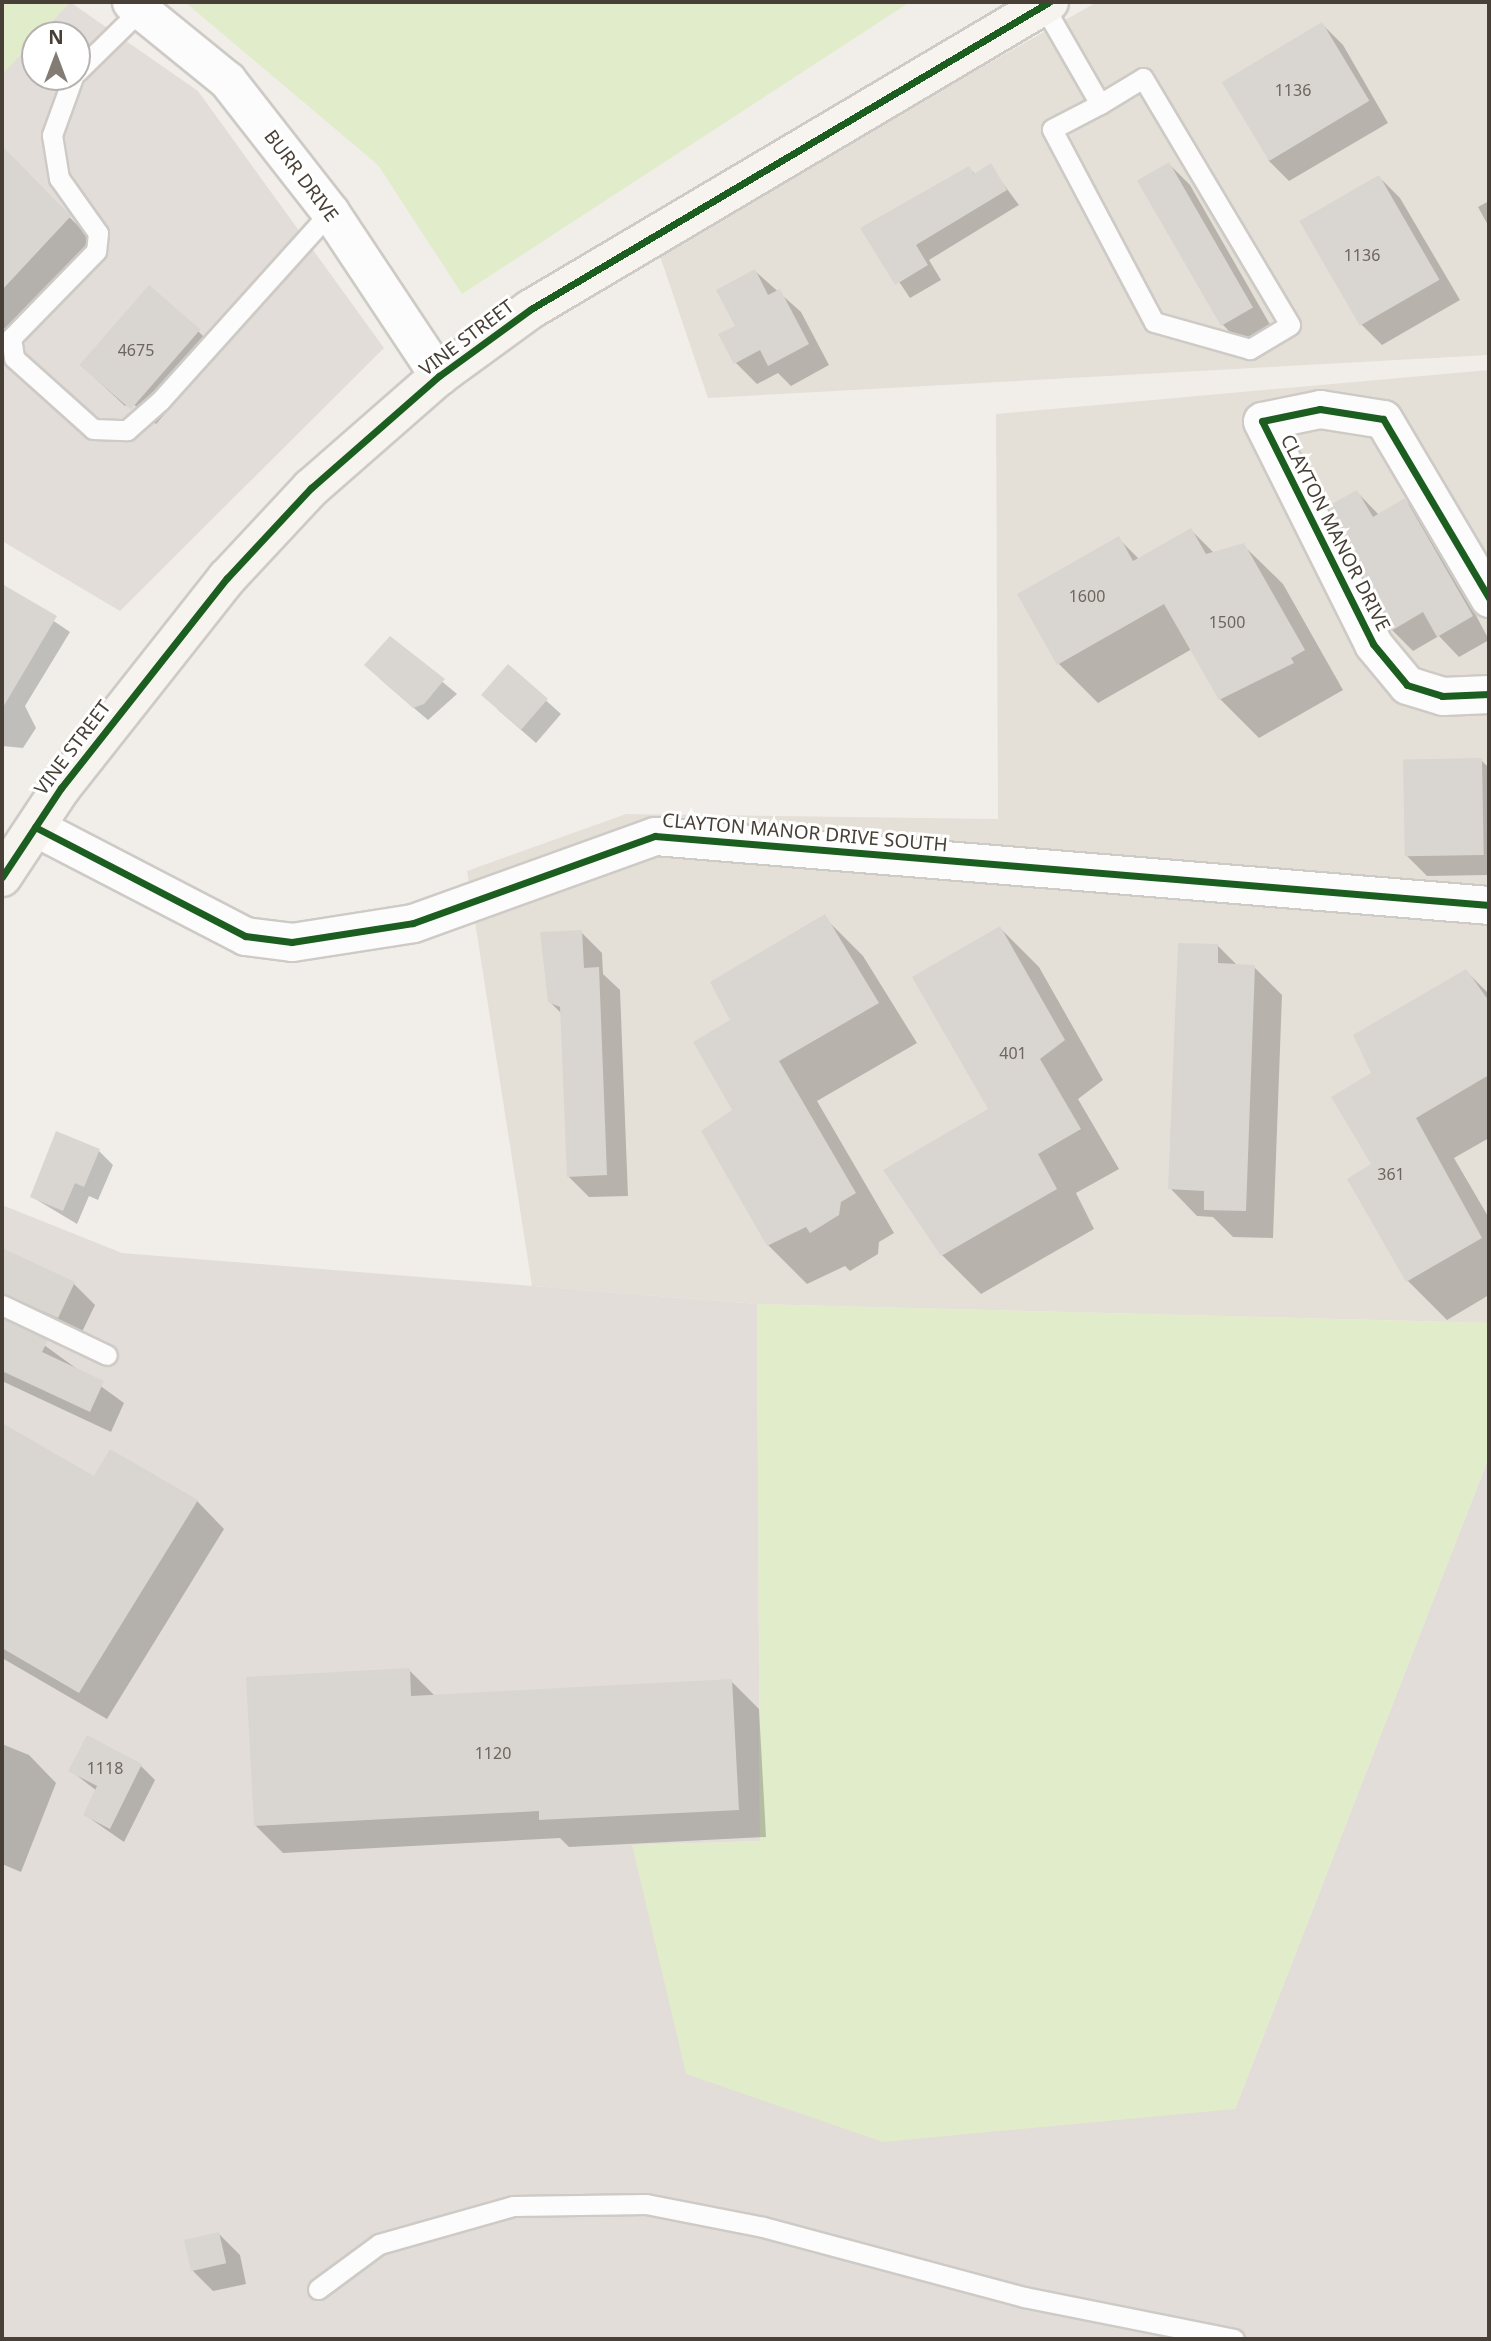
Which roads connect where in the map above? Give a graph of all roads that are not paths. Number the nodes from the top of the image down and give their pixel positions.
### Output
1 (1046, 3) edge
2 (136, 5) edge
3 (91, 56) edge
4 (68, 91) edge
5 (1100, 104) junction
6 (330, 212) junction
7 (439, 376) junction
8 (1489, 598) edge
9 (1489, 694) edge
10 (34, 827) junction
11 (2, 877) edge
12 (1489, 905) edge
13 (2, 1305) edge
14 (107, 1354) dead end
15 (318, 2289) dead end
16 (1234, 2339) edge

1 - 5 lane
1 - 7 street, VINE STREET
2 - 3 lane
2 - 6 street, BURR DRIVE
4 - 6 lane
5 - 5 lane
6 - 7 street, BURR DRIVE
7 - 10 street, VINE STREET
8 - 9 street, CLAYTON MANOR DRIVE
10 - 11 street, VINE STREET
10 - 12 street, CLAYTON MANOR DRIVE SOUTH
13 - 14 lane
15 - 16 lane

